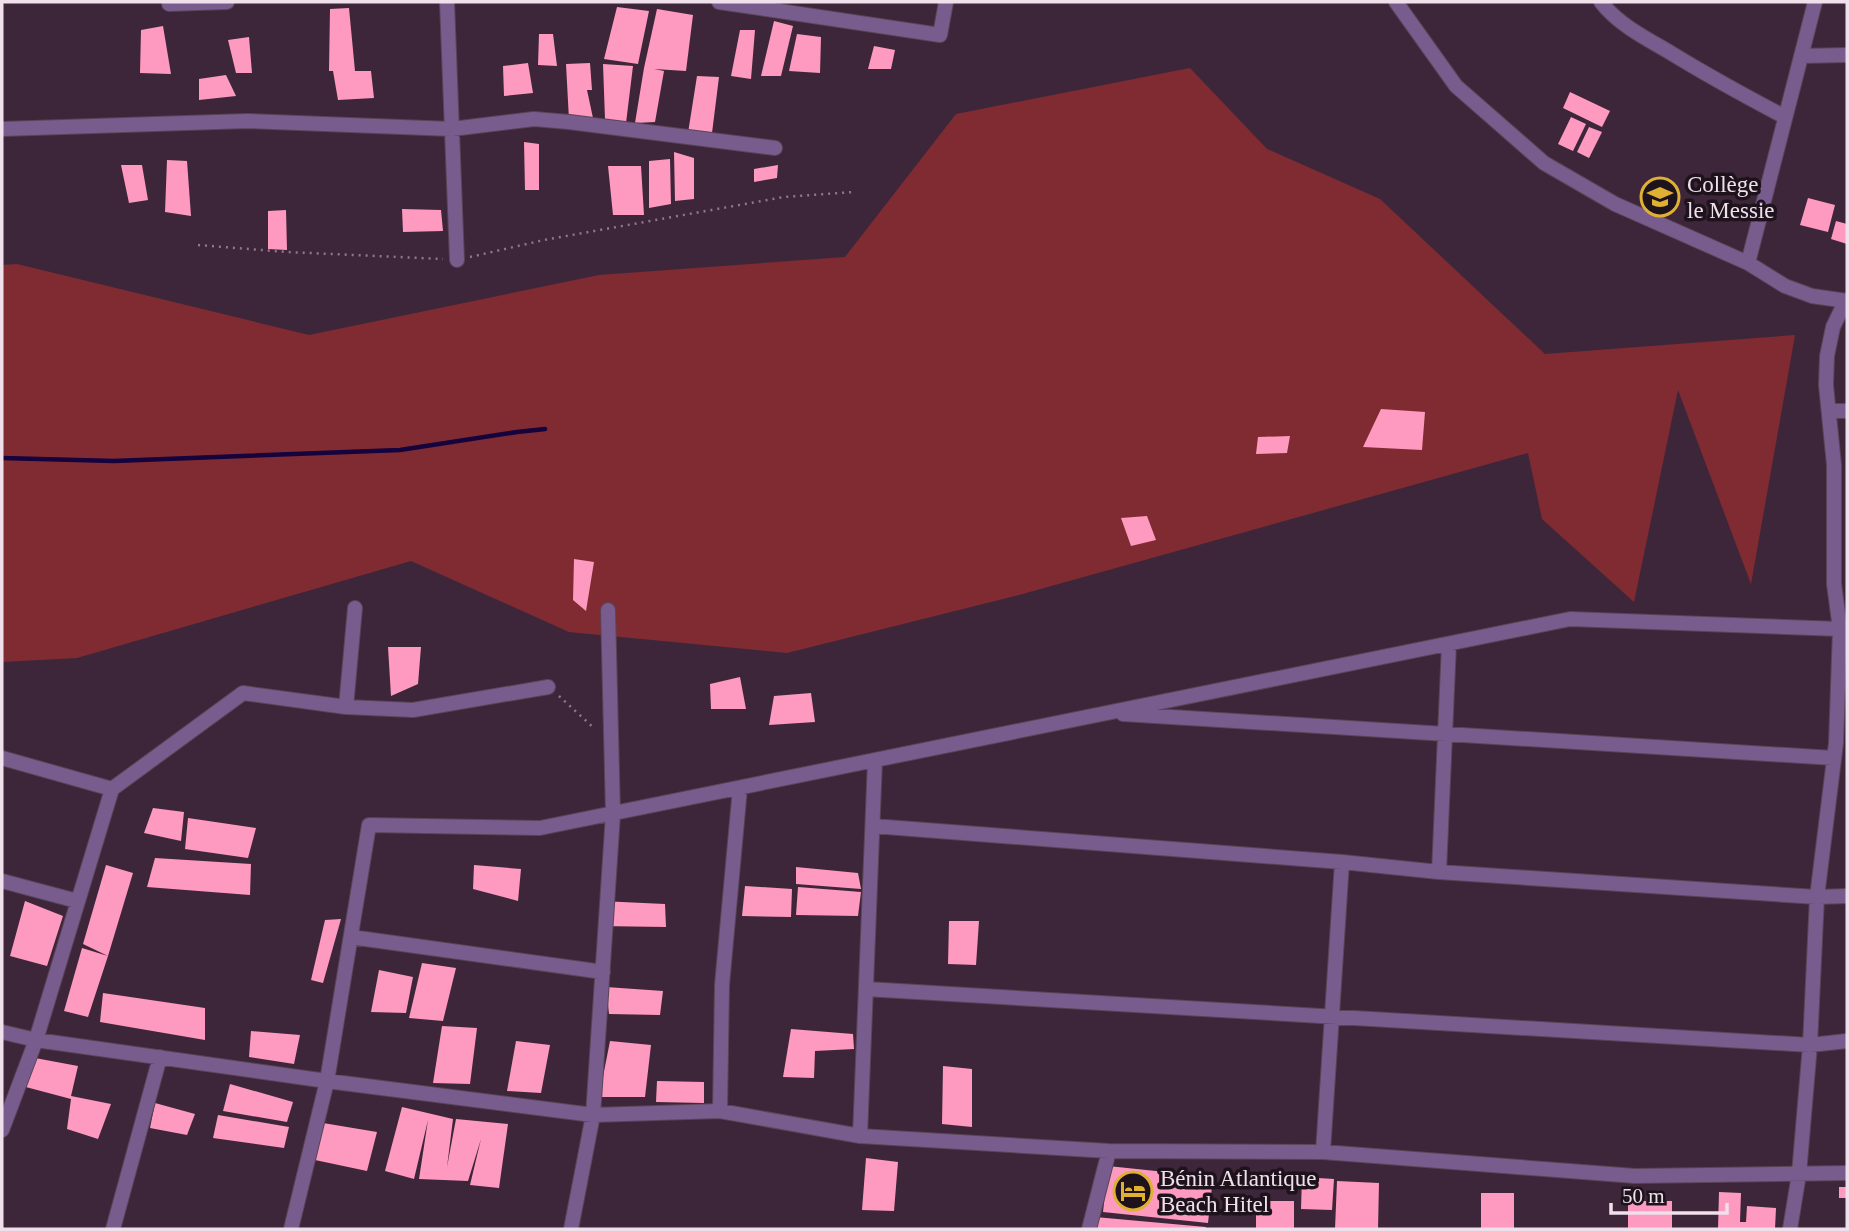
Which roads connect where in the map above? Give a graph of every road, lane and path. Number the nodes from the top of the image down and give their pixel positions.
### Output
1 (227, 2) edge
2 (447, 2) edge
3 (719, 2) edge
4 (946, 2) edge
5 (1396, 2) edge
6 (1601, 2) edge
7 (1815, 2) edge
8 (169, 4) dead end
9 (1801, 55) junction
10 (1847, 55) edge
11 (1785, 117) junction
12 (2, 129) edge
13 (452, 129) junction
14 (775, 148) dead end
15 (853, 192) dead end
16 (198, 245) dead end
17 (457, 260) junction
18 (1748, 263) junction
19 (1846, 301) edge
20 (1829, 411) junction
21 (1847, 411) edge
22 (355, 608) dead end
23 (608, 610) dead end
24 (1840, 629) junction
25 (1449, 644) junction
26 (548, 687) joint
27 (346, 707) junction
28 (1104, 713) junction
29 (1446, 734) junction
30 (1842, 743) edge
31 (612, 744) junction
32 (2, 758) edge
33 (1834, 758) junction
34 (875, 760) junction
35 (740, 788) junction
36 (112, 789) junction
37 (613, 814) junction
38 (873, 826) junction
39 (1342, 862) junction
40 (1439, 872) junction
41 (2, 881) edge
42 (1847, 896) edge
43 (1817, 897) junction
44 (77, 901) junction
45 (351, 937) junction
46 (604, 972) junction
47 (866, 989) junction
48 (1332, 1017) junction
49 (2, 1031) edge
50 (36, 1040) junction
51 (1847, 1041) edge
52 (1810, 1045) junction
53 (160, 1057) junction
54 (327, 1081) junction
55 (720, 1111) junction
56 (593, 1115) junction
57 (2, 1130) edge
58 (860, 1136) junction
59 (1109, 1150) junction
60 (1323, 1152) junction
61 (1847, 1173) edge
62 (1799, 1174) junction
63 (113, 1229) edge
64 (291, 1229) edge
65 (571, 1229) edge
66 (1089, 1229) edge
67 (1790, 1229) edge

1 - 8 street
2 - 13 street
3 - 4 street
5 - 18 street
6 - 11 street
7 - 9 street
9 - 10 street
9 - 11 street
11 - 18 street
12 - 13 street
13 - 14 street
13 - 17 street
15 - 17 path
16 - 17 path
18 - 19 street
19 - 20 street
20 - 21 street
20 - 24 street
22 - 27 street
23 - 31 street
24 - 25 street
24 - 30 street
25 - 28 street
25 - 29 street
26 - 27 street
26 - 31 path
27 - 36 street
28 - 29 street
28 - 34 street
29 - 33 street
29 - 40 street
30 - 33 street
31 - 37 street
32 - 36 street
33 - 43 street
34 - 35 street
34 - 38 street
35 - 37 street
35 - 55 street
36 - 44 street
37 - 45 street
37 - 46 street
38 - 39 street
38 - 47 street
39 - 40 street
39 - 48 street
40 - 43 street
41 - 44 street
42 - 43 street
43 - 52 street
44 - 50 street
45 - 46 street
45 - 54 street
46 - 56 street
47 - 48 street
47 - 58 street
48 - 52 street
48 - 60 street
49 - 50 street
50 - 53 street
50 - 57 street
51 - 52 street
52 - 62 street
53 - 54 street
53 - 63 street
54 - 56 street
54 - 64 street
55 - 56 street
55 - 58 street
56 - 65 street
58 - 59 street
59 - 60 street
59 - 66 street
60 - 62 street
61 - 62 street
62 - 67 street

